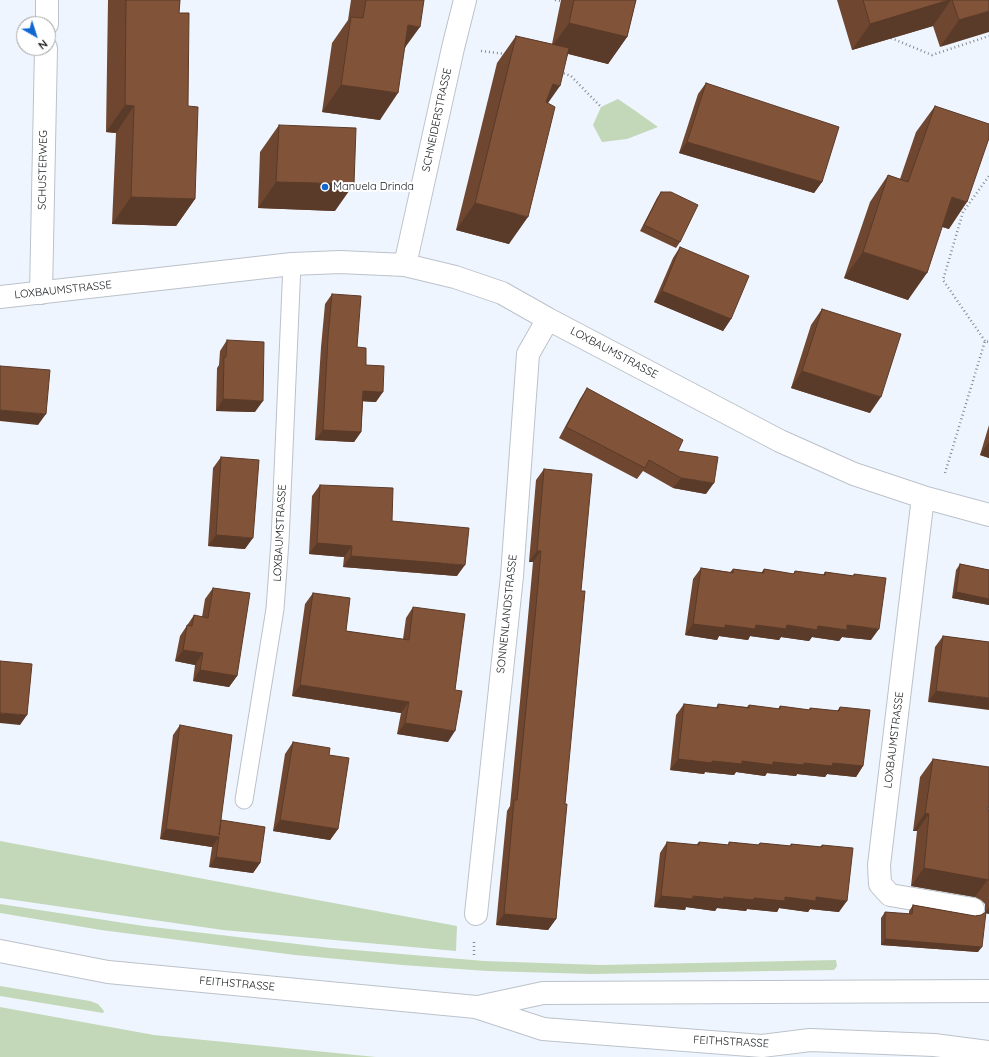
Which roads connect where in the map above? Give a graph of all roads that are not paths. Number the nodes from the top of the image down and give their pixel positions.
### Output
1 (47, 0) edge
2 (465, 0) edge
3 (47, 16) edge
4 (46, 56) edge
5 (292, 264) junction
6 (405, 265) junction
7 (40, 293) junction
8 (0, 297) edge
9 (548, 319) junction
10 (929, 499) junction
11 (989, 515) edge
12 (244, 800) dead end
13 (973, 909) dead end
14 (476, 914) dead end
15 (0, 950) edge
16 (989, 991) edge
17 (476, 1007) junction
18 (989, 1052) edge

1 - 3 street
2 - 6 street, SCHNEIDERSTRASSE
4 - 7 street, SCHUSTERWEG
5 - 6 street, LOXBAUMSTRASSE
5 - 7 street, LOXBAUMSTRASSE
5 - 12 lane, LOXBAUMSTRASSE
6 - 9 street, LOXBAUMSTRASSE
7 - 8 street, LOXBAUMSTRASSE
9 - 10 street, LOXBAUMSTRASSE
9 - 14 street, SONNENLANDSTRASSE
10 - 11 street, LOXBAUMSTRASSE
10 - 13 street, LOXBAUMSTRASSE
15 - 17 street, FEITHSTRASSE
16 - 17 street, FEITHSTRASSE
17 - 18 street, FEITHSTRASSE

